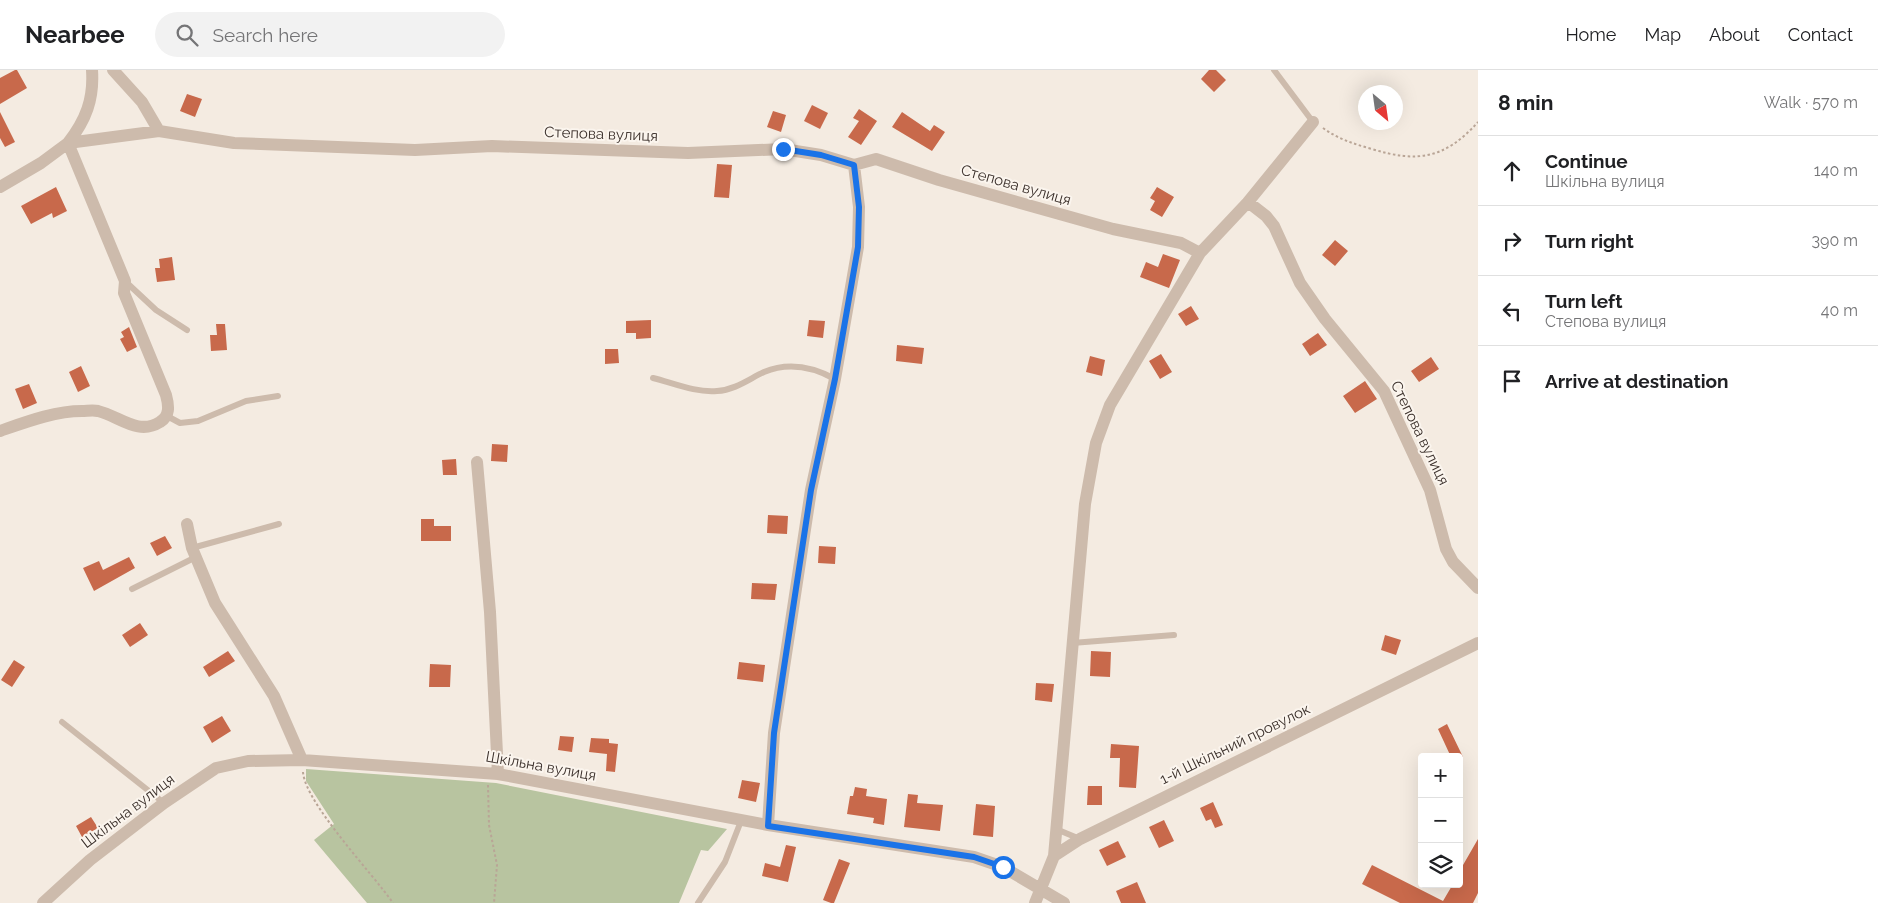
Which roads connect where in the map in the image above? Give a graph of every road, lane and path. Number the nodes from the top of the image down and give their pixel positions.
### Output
1 (92, 70) edge
2 (113, 70) edge
3 (1274, 70) edge
4 (1313, 122) junction
5 (1478, 122) edge
6 (159, 131) junction
7 (68, 143) junction
8 (854, 165) junction
9 (0, 188) edge
10 (1248, 202) junction
11 (1200, 253) junction
12 (125, 281) junction
13 (187, 330) dead end
14 (653, 378) dead end
15 (835, 379) junction
16 (278, 396) dead end
17 (167, 416) junction
18 (0, 431) edge
19 (477, 462) dead end
20 (187, 524) dead end
21 (279, 524) dead end
22 (194, 552) junction
23 (1478, 588) edge
24 (132, 589) dead end
25 (1174, 635) dead end
26 (1072, 643) junction
27 (1478, 643) edge
28 (62, 722) dead end
29 (302, 760) junction
30 (493, 773) junction
31 (164, 802) junction
32 (741, 821) junction
33 (768, 826) junction
34 (1056, 829) junction
35 (1080, 839) junction
36 (1054, 856) junction
37 (1040, 888) junction
38 (43, 903) edge
39 (393, 903) edge
40 (494, 903) edge
41 (698, 903) edge
42 (1035, 903) edge
43 (1064, 903) edge

1 - 7 street
2 - 6 street
3 - 4 lane
4 - 5 path
4 - 10 street
6 - 7 street, Степова вулиця
6 - 8 street, Степова вулиця
7 - 9 street, Степова вулиця
7 - 12 street
8 - 11 street, Степова вулиця
8 - 15 street
10 - 11 street
10 - 23 street, Степова вулиця
11 - 26 street
12 - 13 lane
12 - 17 street
14 - 15 lane
15 - 33 street
16 - 17 lane
17 - 18 street
19 - 30 street
20 - 22 street
21 - 22 lane
22 - 24 lane
22 - 29 street
25 - 26 lane
26 - 34 street
27 - 35 street, 1-й Шкільний провулок
28 - 31 lane
29 - 30 street, Шкільна вулиця
29 - 31 street, Шкільна вулиця
29 - 39 path
30 - 32 street, Шкільна вулиця
30 - 40 path
31 - 38 street, Шкільна вулиця
32 - 33 street, Шкільна вулиця
32 - 41 lane
33 - 37 street, Шкільна вулиця
34 - 35 lane
34 - 36 street
35 - 36 street, 1-й Шкільний провулок
36 - 37 street
37 - 42 street
37 - 43 street, Шкільна вулиця

